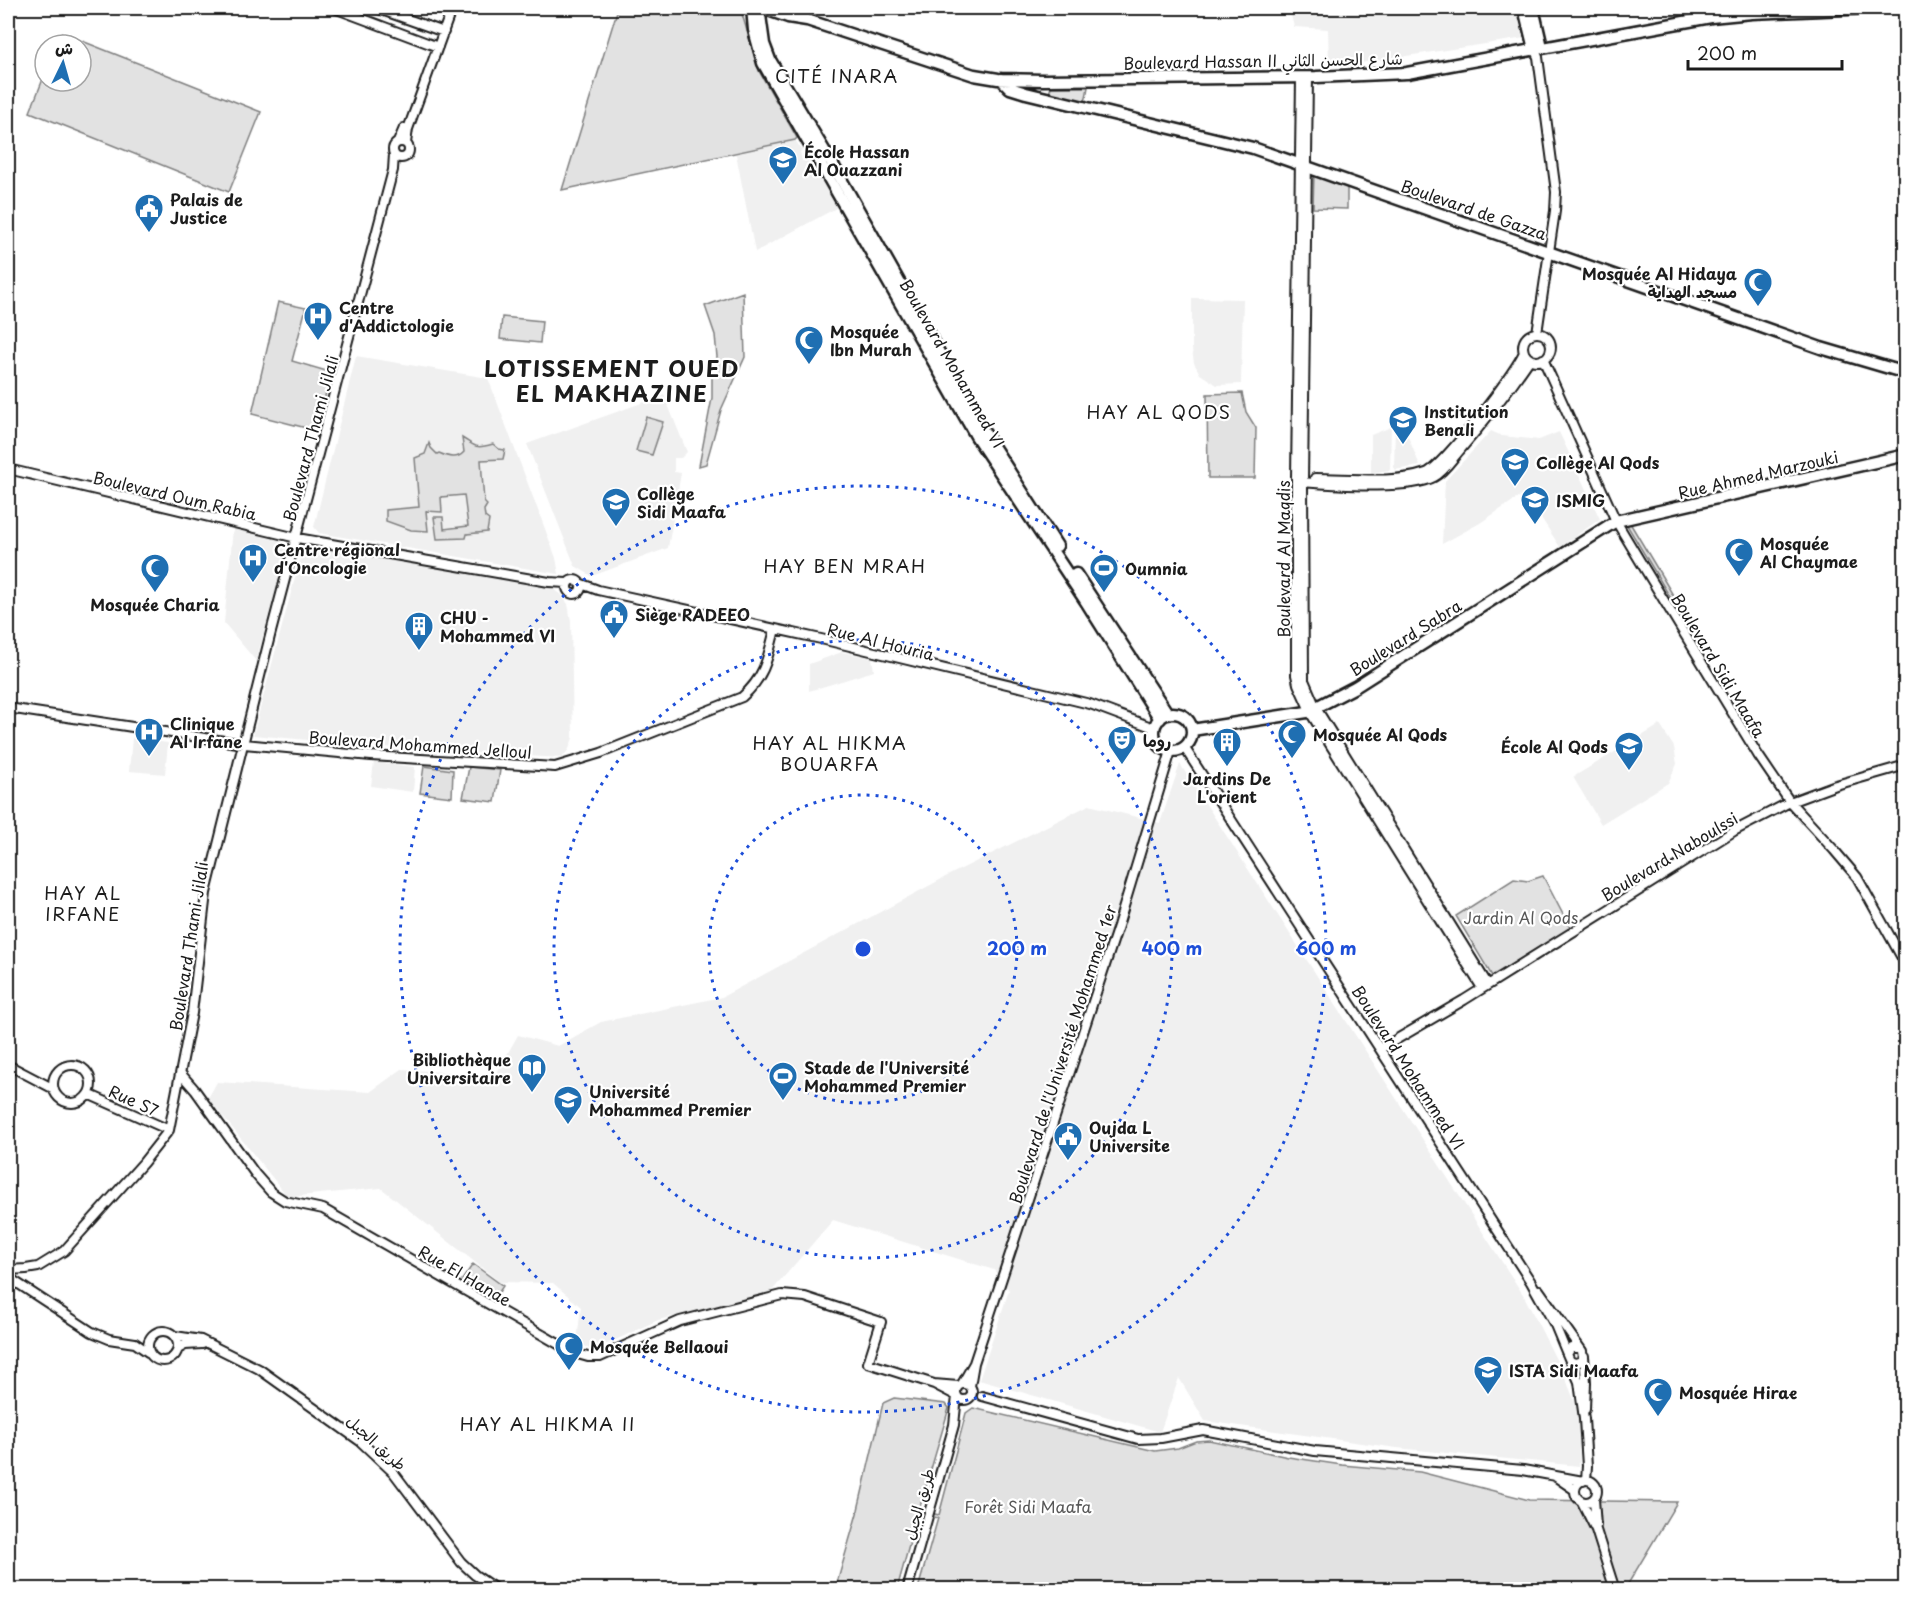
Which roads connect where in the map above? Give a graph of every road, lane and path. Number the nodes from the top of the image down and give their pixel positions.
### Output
1 (334, 8) edge
2 (376, 8) edge
3 (447, 8) edge
4 (452, 8) edge
5 (752, 8) edge
6 (760, 8) edge
7 (779, 8) edge
8 (1524, 8) edge
9 (1533, 8) edge
10 (1869, 8) edge
11 (807, 20) junction
12 (441, 31) junction
13 (436, 46) junction
14 (1538, 51) junction
15 (1304, 77) junction
16 (1001, 79) junction
17 (1044, 80) junction
18 (1044, 97) junction
19 (402, 143) junction
20 (397, 156) junction
21 (1303, 165) junction
22 (1549, 251) junction
23 (1537, 333) junction
24 (1527, 356) junction
25 (1543, 359) junction
26 (1905, 373) edge
27 (1905, 455) edge
28 (8, 469) edge
29 (1300, 480) junction
30 (1616, 521) junction
31 (297, 538) junction
32 (567, 586) junction
33 (580, 586) junction
34 (775, 629) junction
35 (8, 708) edge
36 (1313, 710) junction
37 (1161, 720) junction
38 (1192, 730) junction
39 (244, 744) junction
40 (1184, 747) junction
41 (1171, 751) junction
42 (1905, 765) edge
43 (1790, 802) junction
44 (1905, 965) edge
45 (1485, 987) junction
46 (1380, 1049) junction
47 (8, 1065) edge
48 (181, 1074) junction
49 (54, 1089) junction
50 (88, 1094) junction
51 (169, 1130) junction
52 (8, 1270) edge
53 (8, 1277) edge
54 (1531, 1282) junction
55 (175, 1336) junction
56 (149, 1338) junction
57 (135, 1343) junction
58 (212, 1346) junction
59 (1579, 1348) junction
60 (178, 1349) junction
61 (148, 1352) junction
62 (1584, 1356) junction
63 (1569, 1358) junction
64 (934, 1384) junction
65 (967, 1390) junction
66 (957, 1396) junction
67 (1584, 1419) junction
68 (954, 1425) junction
69 (1552, 1474) junction
70 (1587, 1481) junction
71 (1575, 1490) junction
72 (1594, 1499) junction
73 (1582, 1502) junction
74 (1596, 1530) junction
75 (497, 1590) edge
76 (907, 1590) edge
77 (1615, 1590) edge

1 - 13 street
2 - 12 street
3 - 12 street
4 - 12 street
5 - 6 main road, Boulevard Hassan II شارع الحسن الثاني
5 - 37 main road, Boulevard Mohammed VI
6 - 11 main road, Boulevard Hassan II شارع الحسن الثاني
6 - 37 main road, Boulevard Mohammed VI
7 - 11 main road, Boulevard Hassan II شارع الحسن الثاني
8 - 14 main road
9 - 14 main road
10 - 14 main road, Boulevard Hassan II شارع الحسن الثاني
11 - 16 main road, Boulevard Hassan II شارع الحسن الثاني
12 - 13 street
13 - 19 street
14 - 15 main road, Boulevard Hassan II شارع الحسن الثاني
14 - 22 street
15 - 17 main road, Boulevard Hassan II شارع الحسن الثاني
15 - 21 street, Boulevard Al Maqdis
16 - 17 main road, Boulevard Hassan II شارع الحسن الثاني
16 - 18 main road, Boulevard de Gazza
17 - 18 main road
18 - 21 main road, Boulevard de Gazza
19 - 20 street
19 - 20 street
20 - 31 street, Boulevard Thami Jilali
21 - 22 main road, Boulevard de Gazza
21 - 29 street, Boulevard Al Maqdis
22 - 23 street
22 - 26 main road, Boulevard de Gazza
23 - 24 street
23 - 25 street
24 - 25 street
24 - 29 street
25 - 30 street, Boulevard Sidi Maafa
27 - 30 main road, Rue Ahmed Marzouki
28 - 31 street, Boulevard Oum Rabia
29 - 36 street, Boulevard Al Maqdis
30 - 36 main road, Boulevard Sabra
30 - 43 street, Boulevard Sidi Maafa
31 - 32 street, Boulevard Oum Rabia
31 - 39 street, Boulevard Thami Jilali
32 - 33 street, Rue Al Houria
32 - 33 street, Rue Al Houria
33 - 34 street, Rue Al Houria
34 - 37 street, Rue Al Houria
34 - 39 street, Boulevard Mohammed Jelloul
35 - 39 street, Boulevard Mohammed Jelloul
36 - 38 main road, Boulevard Sabra
36 - 45 street, Boulevard Al Maqdis
37 - 38 main road
37 - 41 main road
38 - 40 main road
39 - 48 street, Boulevard Thami Jilali
40 - 41 main road
40 - 46 street, Boulevard Mohammed VI
41 - 65 street, Boulevard de l'Université Mohammed 1er
42 - 43 street, Boulevard Naboulssi
43 - 44 street, Boulevard Sidi Maafa
43 - 45 street, Boulevard Naboulssi
45 - 46 street, Boulevard Naboulssi
46 - 54 street, Boulevard Mohammed VI
47 - 49 street
48 - 51 street, Boulevard Thami Jilali
48 - 64 street, Rue El Hanae
49 - 50 street
49 - 50 street
50 - 51 street, Rue S7
51 - 52 street, Boulevard Thami Jilali
53 - 57 street
54 - 59 street, Boulevard Mohammed VI
54 - 63 street, Boulevard Mohammed VI
55 - 56 street
55 - 58 street, طريق الجبل
55 - 60 street
56 - 57 street
56 - 61 street
57 - 61 street
58 - 60 street
58 - 75 street, طريق الجبل
59 - 62 street
59 - 63 street
60 - 61 street
62 - 63 street
62 - 67 street, Boulevard Mohammed VI
63 - 67 street, Boulevard Mohammed VI
64 - 65 street
64 - 66 street
65 - 66 street, Boulevard de l'Université Mohammed 1er
65 - 66 street
65 - 68 street
65 - 69 street
66 - 68 street, Boulevard de l'Université Mohammed 1er
67 - 70 street, Boulevard Mohammed VI
68 - 76 street, طريق الجبل
69 - 70 street
69 - 71 street
70 - 71 street
70 - 72 street
71 - 73 street
72 - 73 street
72 - 74 street
73 - 74 street
74 - 77 street

